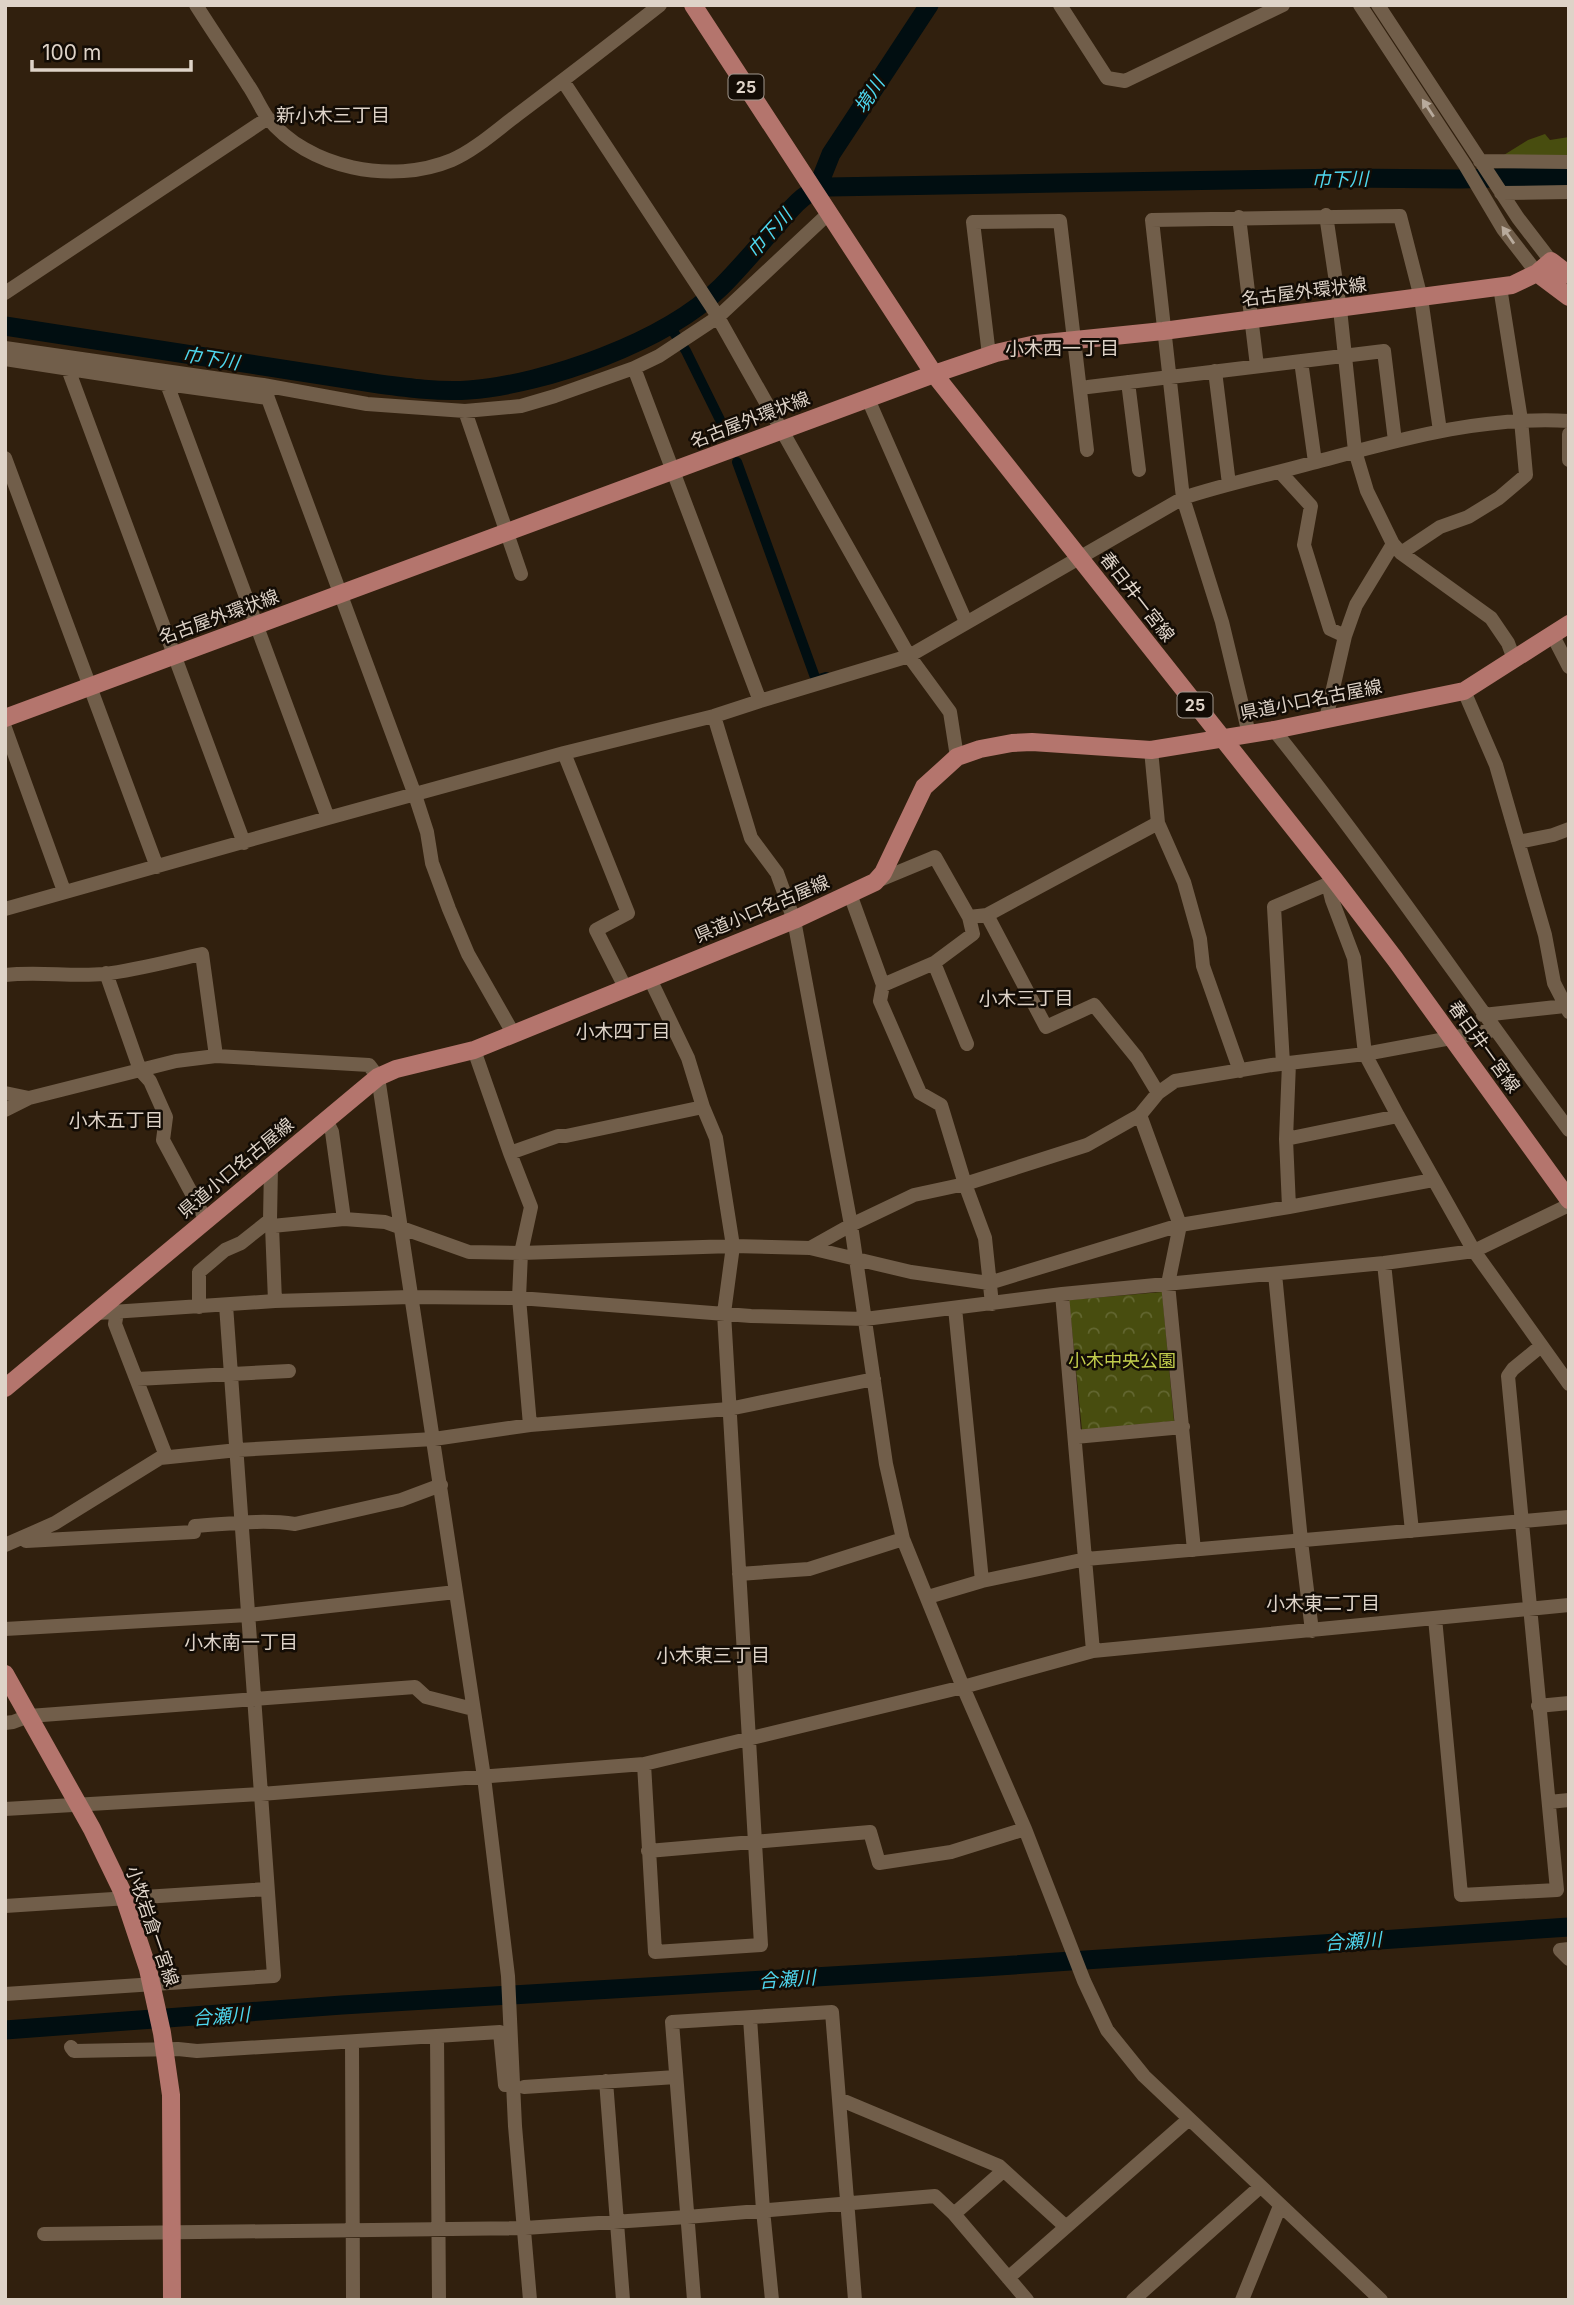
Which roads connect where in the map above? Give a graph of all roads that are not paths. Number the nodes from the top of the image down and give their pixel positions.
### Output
1 (196, 5) edge
2 (660, 5) edge
3 (693, 5) edge
4 (1060, 5) edge
5 (1283, 5) edge
6 (1360, 5) edge
7 (1378, 5) edge
8 (563, 81) junction
9 (268, 117) junction
10 (1569, 162) edge
11 (1473, 163) junction
12 (1569, 191) edge
13 (1501, 193) junction
14 (826, 211) junction
15 (1326, 215) junction
16 (1239, 217) junction
17 (1551, 261) junction
18 (1537, 273) junction
19 (1569, 275) edge
20 (1500, 287) junction
21 (5, 293) edge
22 (1569, 297) edge
23 (1422, 298) junction
24 (1340, 309) junction
25 (717, 314) junction
26 (1250, 320) junction
27 (1163, 331) junction
28 (1074, 340) junction
29 (5, 348) edge
30 (989, 355) junction
31 (1345, 355) junction
32 (5, 359) edge
33 (1301, 361) junction
34 (68, 363) junction
35 (1257, 366) junction
36 (634, 368) junction
37 (1215, 371) junction
38 (934, 374) junction
39 (1169, 377) junction
40 (1128, 382) junction
41 (166, 384) junction
42 (1088, 387) dead end
43 (265, 392) junction
44 (868, 399) junction
45 (465, 411) junction
46 (1521, 420) junction
47 (1569, 421) edge
48 (782, 430) junction
49 (1440, 432) junction
50 (1569, 435) edge
51 (1395, 441) junction
52 (1087, 450) dead end
53 (1355, 451) junction
54 (5, 458) edge
55 (1569, 460) edge
56 (1315, 463) junction
57 (1139, 470) dead end
58 (673, 471) junction
59 (1280, 472) junction
60 (1229, 484) junction
61 (1183, 498) junction
62 (505, 532) junction
63 (1397, 549) junction
64 (1079, 557) junction
65 (521, 573) dead end
66 (340, 595) junction
67 (966, 622) junction
68 (1569, 624) edge
69 (256, 626) junction
70 (1552, 634) junction
71 (1345, 636) junction
72 (174, 656) junction
73 (909, 656) junction
74 (1514, 659) junction
75 (1569, 667) edge
76 (90, 687) junction
77 (1464, 691) junction
78 (760, 701) junction
79 (713, 716) junction
80 (5, 718) edge
81 (1326, 719) junction
82 (5, 728) edge
83 (1274, 730) junction
84 (1249, 734) junction
85 (1221, 739) junction
86 (1151, 750) junction
87 (564, 753) junction
88 (957, 757) junction
89 (415, 795) junction
90 (328, 818) junction
91 (1158, 823) junction
92 (1569, 829) edge
93 (1518, 842) junction
94 (244, 843) junction
95 (157, 867) junction
96 (875, 882) junction
97 (1331, 882) junction
98 (64, 891) junction
99 (850, 894) junction
100 (5, 909) edge
101 (987, 915) junction
102 (969, 918) junction
103 (794, 920) junction
104 (934, 962) junction
105 (106, 974) junction
106 (5, 975) edge
107 (650, 979) junction
108 (883, 985) junction
109 (626, 989) junction
110 (1566, 1005) edge
111 (1483, 1015) junction
112 (1494, 1030) junction
113 (513, 1033) junction
114 (1452, 1038) junction
115 (967, 1044) dead end
116 (474, 1050) junction
117 (1365, 1054) junction
118 (216, 1056) junction
119 (1286, 1064) junction
120 (140, 1070) junction
121 (1240, 1071) junction
122 (377, 1077) junction
123 (5, 1093) edge
124 (1158, 1093) junction
125 (29, 1098) junction
126 (703, 1107) junction
127 (5, 1111) edge
128 (1140, 1115) junction
129 (1398, 1116) junction
130 (326, 1120) junction
131 (1569, 1130) edge
132 (1286, 1139) junction
133 (510, 1153) junction
134 (271, 1167) junction
135 (1433, 1180) junction
136 (965, 1184) junction
137 (1569, 1202) edge
138 (1289, 1207) junction
139 (344, 1219) junction
140 (206, 1220) junction
141 (271, 1223) junction
142 (851, 1225) junction
143 (1180, 1225) junction
144 (400, 1226) junction
145 (733, 1247) junction
146 (810, 1248) junction
147 (1474, 1251) junction
148 (521, 1253) junction
149 (855, 1259) junction
150 (1384, 1263) junction
151 (1275, 1274) junction
152 (989, 1283) junction
153 (1168, 1284) junction
154 (1062, 1294) junction
155 (411, 1297) junction
156 (519, 1298) junction
157 (275, 1301) junction
158 (992, 1304) junction
159 (226, 1305) junction
160 (199, 1307) junction
161 (954, 1308) junction
162 (97, 1312) junction
163 (117, 1312) junction
164 (724, 1313) junction
165 (866, 1319) junction
166 (1541, 1346) junction
167 (289, 1371) dead end
168 (231, 1374) junction
169 (874, 1379) junction
170 (137, 1380) junction
171 (1569, 1384) edge
172 (5, 1388) edge
173 (729, 1409) junction
174 (530, 1425) junction
175 (1183, 1427) junction
176 (1075, 1437) junction
177 (434, 1439) junction
178 (238, 1450) junction
179 (166, 1456) junction
180 (441, 1485) junction
181 (1569, 1517) edge
182 (243, 1522) junction
183 (1521, 1522) junction
184 (1412, 1531) junction
185 (903, 1539) junction
186 (1301, 1541) junction
187 (11, 1543) edge
188 (1194, 1550) junction
189 (1086, 1559) junction
190 (739, 1574) junction
191 (982, 1581) junction
192 (456, 1592) junction
193 (928, 1597) junction
194 (1569, 1605) edge
195 (1530, 1608) junction
196 (248, 1615) junction
197 (1435, 1618) junction
198 (5, 1629) edge
199 (1312, 1631) junction
200 (1093, 1651) junction
201 (5, 1674) edge
202 (963, 1687) junction
203 (254, 1699) junction
204 (1569, 1703) edge
205 (1538, 1706) junction
206 (473, 1709) junction
207 (29, 1716) junction
208 (5, 1723) edge
209 (750, 1740) junction
210 (644, 1764) junction
211 (484, 1777) junction
212 (261, 1794) junction
213 (1569, 1800) edge
214 (1549, 1802) junction
215 (80, 1805) junction
216 (5, 1809) edge
217 (1025, 1829) junction
218 (757, 1842) junction
219 (649, 1851) junction
220 (267, 1889) junction
221 (5, 1906) edge
222 (1569, 1949) edge
223 (1569, 1959) edge
224 (5, 1994) edge
225 (750, 2018) junction
226 (437, 2036) junction
227 (352, 2042) junction
228 (71, 2047) dead end
229 (676, 2077) junction
230 (606, 2081) junction
231 (524, 2087) dead end
232 (839, 2099) junction
233 (1189, 2119) junction
234 (515, 2126) junction
235 (1003, 2171) junction
236 (1261, 2187) junction
237 (847, 2203) junction
238 (1280, 2206) junction
239 (763, 2210) junction
240 (954, 2214) junction
241 (687, 2217) junction
242 (617, 2221) junction
243 (1065, 2226) junction
244 (525, 2228) junction
245 (439, 2230) junction
246 (353, 2231) junction
247 (172, 2232) junction
248 (44, 2234) dead end
249 (1008, 2278) junction
250 (172, 2300) edge
251 (353, 2300) edge
252 (439, 2300) edge
253 (530, 2300) edge
254 (623, 2300) edge
255 (694, 2300) edge
256 (772, 2300) edge
257 (855, 2300) edge
258 (1027, 2300) edge
259 (1133, 2300) edge
260 (1242, 2300) edge
261 (1381, 2300) edge

1 - 9 street
2 - 8 street
3 - 14 main road, 春日井一宮線 / 25
4 - 5 street
11 -> 6 street
7 - 11 street
8 - 9 street
8 - 25 street
9 - 21 street
10 - 11 street
11 - 13 street
18 -> 11 street
12 - 13 street
13 - 17 street
14 - 25 street
14 - 38 main road, 春日井一宮線 / 25
15 - 16 street
15 - 23 street
15 - 24 street
16 - 26 street
16 - 27 street
17 - 18 main road, 名古屋外環状線
17 - 19 main road
18 - 20 main road, 名古屋外環状線
18 - 22 main road
20 - 23 main road, 名古屋外環状線
20 - 46 street
23 - 24 main road, 名古屋外環状線
23 - 49 street
24 - 26 main road, 名古屋外環状線
24 - 31 street
25 - 36 street
25 - 48 street
26 - 27 main road, 名古屋外環状線
26 - 35 street
27 - 28 main road, 名古屋外環状線
27 - 39 street
28 - 30 main road, 名古屋外環状線
28 - 30 street
28 - 52 street
29 - 34 street
30 - 38 main road, 名古屋外環状線
31 - 33 street
31 - 51 street
31 - 53 street
32 - 34 street
33 - 35 street
33 - 56 street
34 - 41 street
34 - 43 street
34 - 72 street
35 - 37 street
36 - 45 street
36 - 58 street
37 - 39 street
37 - 60 street
38 - 44 main road, 名古屋外環状線
38 - 64 main road, 春日井一宮線 / 25
39 - 40 street
39 - 61 street
40 - 42 street
40 - 57 street
41 - 43 street
41 - 69 street
43 - 45 street
43 - 66 street
44 - 48 main road, 名古屋外環状線
44 - 67 street
45 - 62 street
46 - 47 street
46 - 49 street
46 - 63 street
48 - 58 main road, 名古屋外環状線
48 - 73 street
49 - 51 street
50 - 55 street
51 - 53 street
53 - 56 street
53 - 63 street
54 - 76 street
56 - 59 street
58 - 62 main road, 名古屋外環状線
58 - 78 street
59 - 60 street
59 - 71 street
60 - 61 street
61 - 64 street
61 - 84 street
62 - 65 street
62 - 66 main road, 名古屋外環状線
63 - 71 street
63 - 74 street
64 - 67 street
64 - 85 main road, 春日井一宮線 / 25
66 - 69 main road, 名古屋外環状線
66 - 89 street
67 - 73 street
68 - 70 main road, 県道小口名古屋線
69 - 72 main road, 名古屋外環状線
69 - 90 street
70 - 74 main road, 県道小口名古屋線
70 - 75 street
71 - 81 street
72 - 76 main road, 名古屋外環状線
72 - 94 street
73 - 78 street
73 - 88 street
74 - 77 main road, 県道小口名古屋線
76 - 80 main road, 名古屋外環状線
76 - 95 street
77 - 81 main road, 県道小口名古屋線
77 - 93 street
78 - 79 street
79 - 87 street
79 - 103 street
81 - 83 main road, 県道小口名古屋線
82 - 98 street
83 - 84 main road, 県道小口名古屋線
83 - 111 street
84 - 85 main road, 県道小口名古屋線
85 - 86 main road, 県道小口名古屋線
85 - 97 main road, 春日井一宮線 / 25
86 - 88 main road, 県道小口名古屋線
86 - 91 street
87 - 89 street
87 - 109 street
88 - 96 main road, 県道小口名古屋線
89 - 90 street
89 - 113 street
90 - 94 street
91 - 101 street
91 - 121 street
92 - 93 street
93 - 110 street
94 - 95 street
95 - 98 street
96 - 99 main road, 県道小口名古屋線
96 - 102 street
97 - 114 main road, 春日井一宮線 / 25
97 - 117 street
97 - 119 street
98 - 100 street
99 - 103 main road, 県道小口名古屋線
99 - 108 street
101 - 102 street
101 - 124 street
102 - 104 street
103 - 107 main road, 県道小口名古屋線
103 - 142 street
104 - 108 street
104 - 115 street
105 - 106 street
105 - 118 street
105 - 120 street
107 - 109 main road, 県道小口名古屋線
107 - 126 street
108 - 136 street
109 - 113 main road, 県道小口名古屋線
110 - 111 street
111 - 112 street
112 - 114 street
112 - 131 street
113 - 116 main road, 県道小口名古屋線
114 - 117 street
114 - 137 main road, 春日井一宮線 / 25
116 - 122 main road, 県道小口名古屋線
116 - 133 street
117 - 119 street
117 - 129 street
118 - 120 street
118 - 122 street
119 - 121 street
119 - 132 street
120 - 125 street
120 - 140 street
121 - 124 street
122 - 130 main road, 県道小口名古屋線
122 - 144 street
123 - 125 street
124 - 128 street
125 - 127 street
126 - 133 street
126 - 145 street
128 - 136 street
128 - 143 street
129 - 132 street
129 - 135 street
130 - 134 main road, 県道小口名古屋線
130 - 139 street
132 - 138 street
133 - 148 street
134 - 140 main road, 県道小口名古屋線
134 - 141 street
135 - 138 street
135 - 147 street
136 - 142 street
136 - 152 street
137 - 147 street
138 - 143 street
139 - 141 street
139 - 144 street
140 - 162 main road, 県道小口名古屋線
141 - 157 street
141 - 160 street
142 - 146 street
142 - 149 street
143 - 152 street
143 - 153 street
144 - 148 street
144 - 155 street
145 - 146 street
145 - 148 street
145 - 164 street
146 - 149 street
147 - 150 street
147 - 166 street
148 - 156 street
149 - 152 street
149 - 165 street
150 - 151 street
150 - 184 street
151 - 153 street
151 - 186 street
152 - 158 street
153 - 154 street
153 - 175 street
154 - 158 street
154 - 176 street
155 - 156 street
155 - 157 street
155 - 177 street
156 - 164 street
156 - 174 street
157 - 159 street
158 - 161 street
159 - 160 street
159 - 168 street
160 - 163 street
161 - 165 street
161 - 191 street
162 - 163 street
162 - 172 main road, 県道小口名古屋線
163 - 170 street
164 - 165 street
164 - 173 street
165 - 169 street
166 - 171 street
166 - 183 street
167 - 168 street
168 - 170 street
168 - 178 street
169 - 173 street
169 - 185 street
170 - 179 street
173 - 174 street
173 - 190 street
174 - 177 street
175 - 176 street
175 - 188 street
176 - 189 street
177 - 178 street
177 - 180 street
178 - 179 street
178 - 182 street
179 - 187 street
180 - 182 street
180 - 192 street
181 - 183 street
182 - 187 street
182 - 196 street
183 - 184 street
183 - 195 street
184 - 186 street
185 - 190 street
185 - 193 street
186 - 188 street
186 - 199 street
188 - 189 street
189 - 191 street
189 - 200 street
190 - 209 street
191 - 193 street
192 - 196 street
192 - 206 street
193 - 202 street
194 - 195 street
195 - 197 street
195 - 205 street
196 - 198 street
196 - 203 street
197 - 199 street
197 - 214 street
199 - 200 street
200 - 202 street
201 - 207 main road, 小牧岩倉一宮線
202 - 209 street
202 - 217 street
203 - 206 street
203 - 207 street
203 - 212 street
204 - 205 street
205 - 214 street
206 - 211 street
207 - 208 street
207 - 215 main road, 小牧岩倉一宮線
209 - 210 street
209 - 218 street
210 - 211 street
210 - 219 street
211 - 212 street
211 - 234 street
212 - 215 street
212 - 220 street
213 - 214 street
215 - 216 street
215 - 247 main road, 小牧岩倉一宮線
217 - 218 street
217 - 233 street
218 - 219 street
218 - 219 street
220 - 221 street
220 - 224 street
222 - 223 street
225 - 229 street
225 - 232 street
225 - 239 street
226 - 227 street
226 - 234 street
226 - 245 street
227 - 228 street
227 - 246 street
229 - 230 street
229 - 241 street
230 - 231 street
230 - 242 street
232 - 235 street
232 - 237 street
233 - 236 street
233 - 243 street
234 - 244 street
235 - 240 street
235 - 243 street
236 - 238 street
236 - 259 street
237 - 239 street
237 - 240 street
237 - 257 street
238 - 260 street
238 - 261 street
239 - 241 street
239 - 256 street
240 - 249 street
241 - 242 street
241 - 255 street
242 - 244 street
242 - 254 street
243 - 249 street
244 - 245 street
244 - 253 street
245 - 246 street
245 - 252 street
246 - 247 street
246 - 251 street
247 - 248 street
247 - 250 main road, 小牧岩倉一宮線
249 - 258 street

